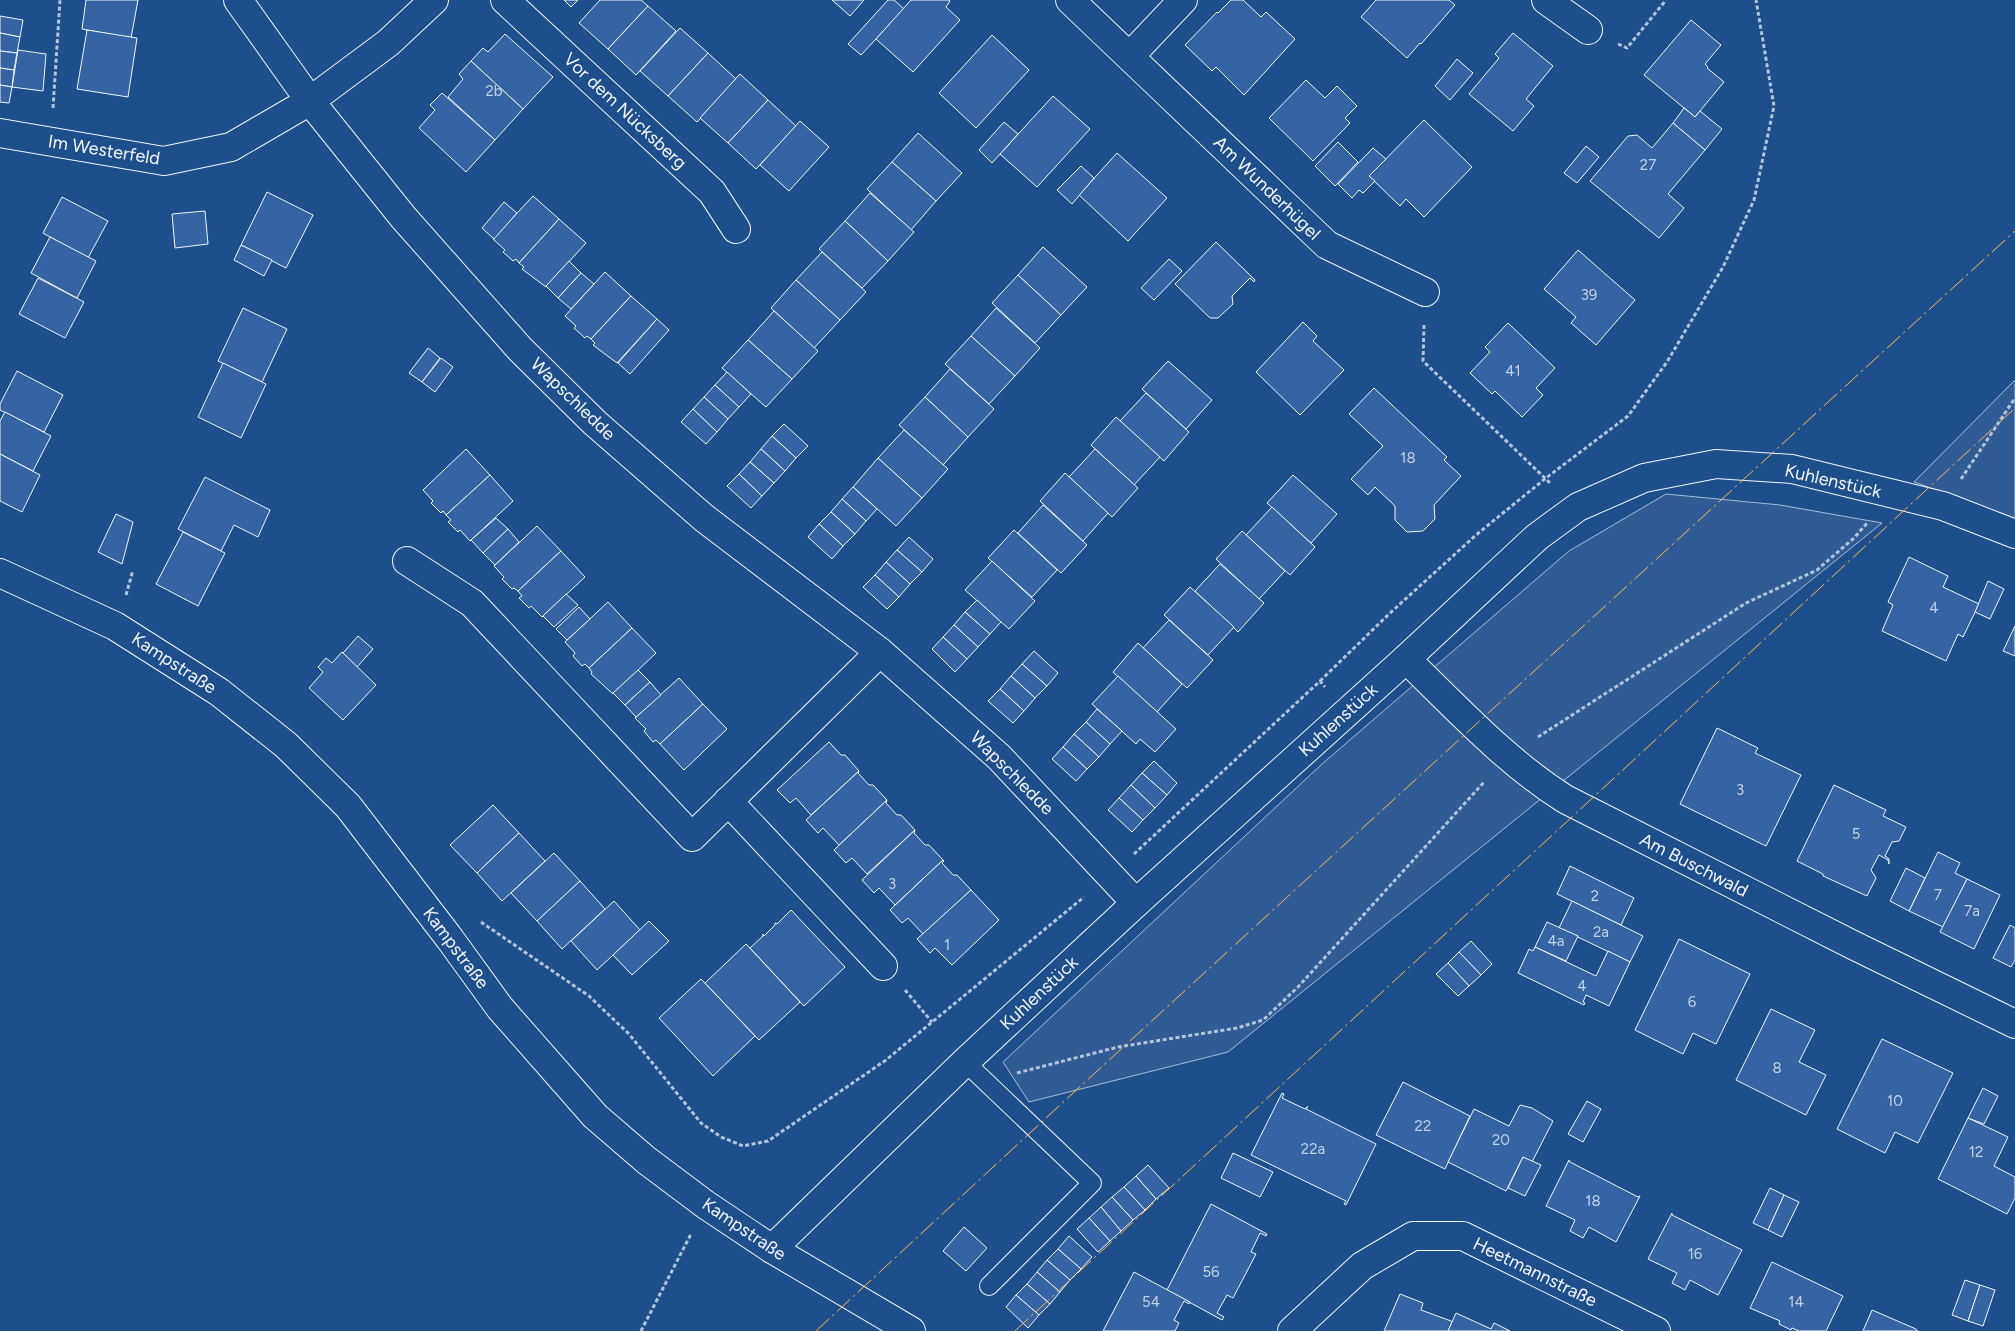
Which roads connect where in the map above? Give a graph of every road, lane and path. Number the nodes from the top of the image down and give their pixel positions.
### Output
1 (60, 0) edge
2 (238, 0) edge
3 (434, 0) edge
4 (505, 0) edge
5 (1070, 0) edge
6 (1183, 0) edge
7 (1546, 0) edge
8 (1666, 0) edge
9 (1756, 0) edge
10 (1588, 30) joint
11 (1130, 56) junction
12 (310, 101) junction
13 (0, 132) edge
14 (50, 141) junction
15 (736, 229) dead end
16 (1425, 292) joint
17 (2015, 398) edge
18 (1546, 478) junction
19 (1894, 494) junction
20 (1943, 506) junction
21 (2015, 534) edge
22 (407, 561) dead end
23 (133, 570) dead end
24 (0, 574) edge
25 (127, 593) dead end
26 (880, 652) junction
27 (1406, 659) junction
28 (1320, 681) dead end
29 (1507, 757) junction
30 (728, 801) junction
31 (1136, 903) junction
32 (883, 966) joint
33 (932, 1022) dead end
34 (2015, 1024) edge
35 (966, 1062) junction
36 (1012, 1074) dead end
37 (706, 1204) junction
38 (772, 1249) junction
39 (989, 1286) dead end
40 (641, 1331) edge
41 (911, 1331) edge
42 (1292, 1331) edge
43 (1656, 1331) edge

1 - 14 path
2 - 12 street
3 - 12 street
4 - 15 street, Vor dem Nücksberg
5 - 11 street, Am Wunderhügel
6 - 11 street
7 - 10 street
8 - 10 path
9 - 18 path
11 - 16 street, Am Wunderhügel
12 - 14 street, Im Westerfeld
12 - 26 street, Wapschledde
13 - 14 street, Im Westerfeld
16 - 18 path
17 - 20 path
18 - 28 path
19 - 20 street, Kuhlenstück
19 - 27 street, Kuhlenstück
19 - 29 path
20 - 21 street, Kuhlenstück
22 - 30 street
23 - 25 path
24 - 37 street, Kampstraße
26 - 30 street
26 - 31 street, Wapschledde
27 - 29 street, Am Buschwald
27 - 31 street, Kuhlenstück
29 - 34 street, Am Buschwald
29 - 36 path
30 - 32 street
31 - 35 street, Kuhlenstück
32 - 33 path
35 - 38 street, Kuhlenstück
35 - 39 lane
37 - 38 street, Kampstraße
37 - 40 path
38 - 41 street, Kampstraße
42 - 43 street, Heetmannstraße

